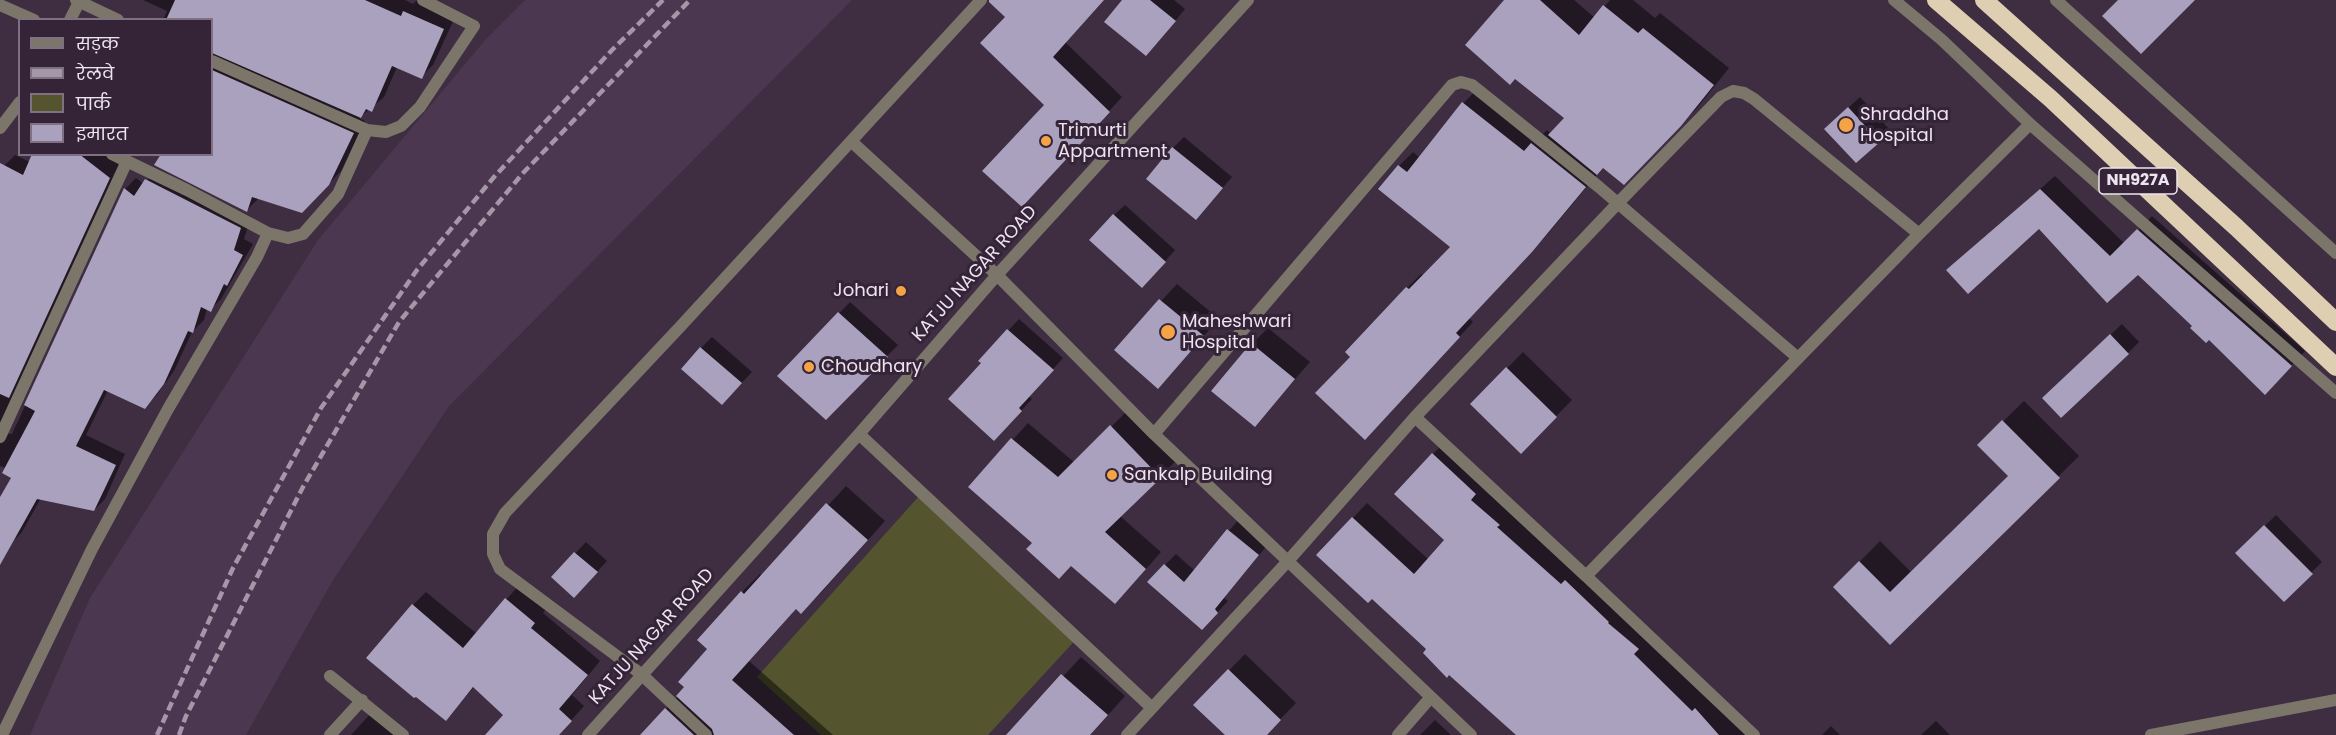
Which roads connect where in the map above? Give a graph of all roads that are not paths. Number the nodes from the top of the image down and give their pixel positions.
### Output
1 (423, 0) edge
2 (981, 0) edge
3 (1248, 0) edge
4 (1894, 0) edge
5 (1936, 0) edge
6 (1984, 0) edge
7 (2056, 0) edge
8 (78, 1) edge
9 (0, 5) edge
10 (29, 18) edge
11 (71, 18) edge
12 (114, 18) edge
13 (213, 61) edge
14 (18, 107) edge
15 (2030, 124) junction
16 (0, 128) edge
17 (367, 130) junction
18 (852, 142) junction
19 (116, 156) edge
20 (127, 161) junction
21 (1618, 203) junction
22 (268, 233) junction
23 (1919, 234) junction
24 (2336, 253) edge
25 (997, 275) junction
26 (2336, 322) edge
27 (1798, 358) junction
28 (2336, 367) edge
29 (2336, 393) edge
30 (1415, 417) junction
31 (859, 434) junction
32 (1154, 434) junction
33 (0, 436) edge
34 (1288, 561) junction
35 (1586, 576) junction
36 (641, 674) junction
37 (330, 676) dead end
38 (1431, 698) junction
39 (362, 700) junction
40 (2336, 700) edge
41 (1152, 708) junction
42 (2, 735) edge
43 (330, 735) edge
44 (403, 735) edge
45 (588, 735) edge
46 (706, 735) edge
47 (1127, 735) edge
48 (1398, 735) edge
49 (1471, 735) edge
50 (1754, 735) edge
51 (2151, 735) edge

1 - 17 street
2 - 18 street
3 - 25 street, KATJU NAGAR ROAD
4 - 15 street
5 - 28 highway, NH927A
6 - 26 highway, NH927A
7 - 24 street
8 - 11 street
8 - 12 street
9 - 10 street
13 - 17 street
14 - 16 street
15 - 23 street
15 - 29 street
17 - 22 street
18 - 25 street
18 - 36 street
19 - 20 street
20 - 22 street
20 - 33 street
21 - 23 street
21 - 27 street
21 - 30 street
21 - 32 street
22 - 42 street
23 - 27 street
25 - 31 street, KATJU NAGAR ROAD
25 - 32 street
27 - 35 street
30 - 34 street
30 - 35 street
31 - 36 street, KATJU NAGAR ROAD
31 - 41 street
32 - 34 street
34 - 38 street
34 - 41 street
35 - 50 street
36 - 45 street, KATJU NAGAR ROAD
36 - 46 street
37 - 39 street
38 - 48 street
38 - 49 street
39 - 43 street
39 - 44 street
40 - 51 street
41 - 47 street

